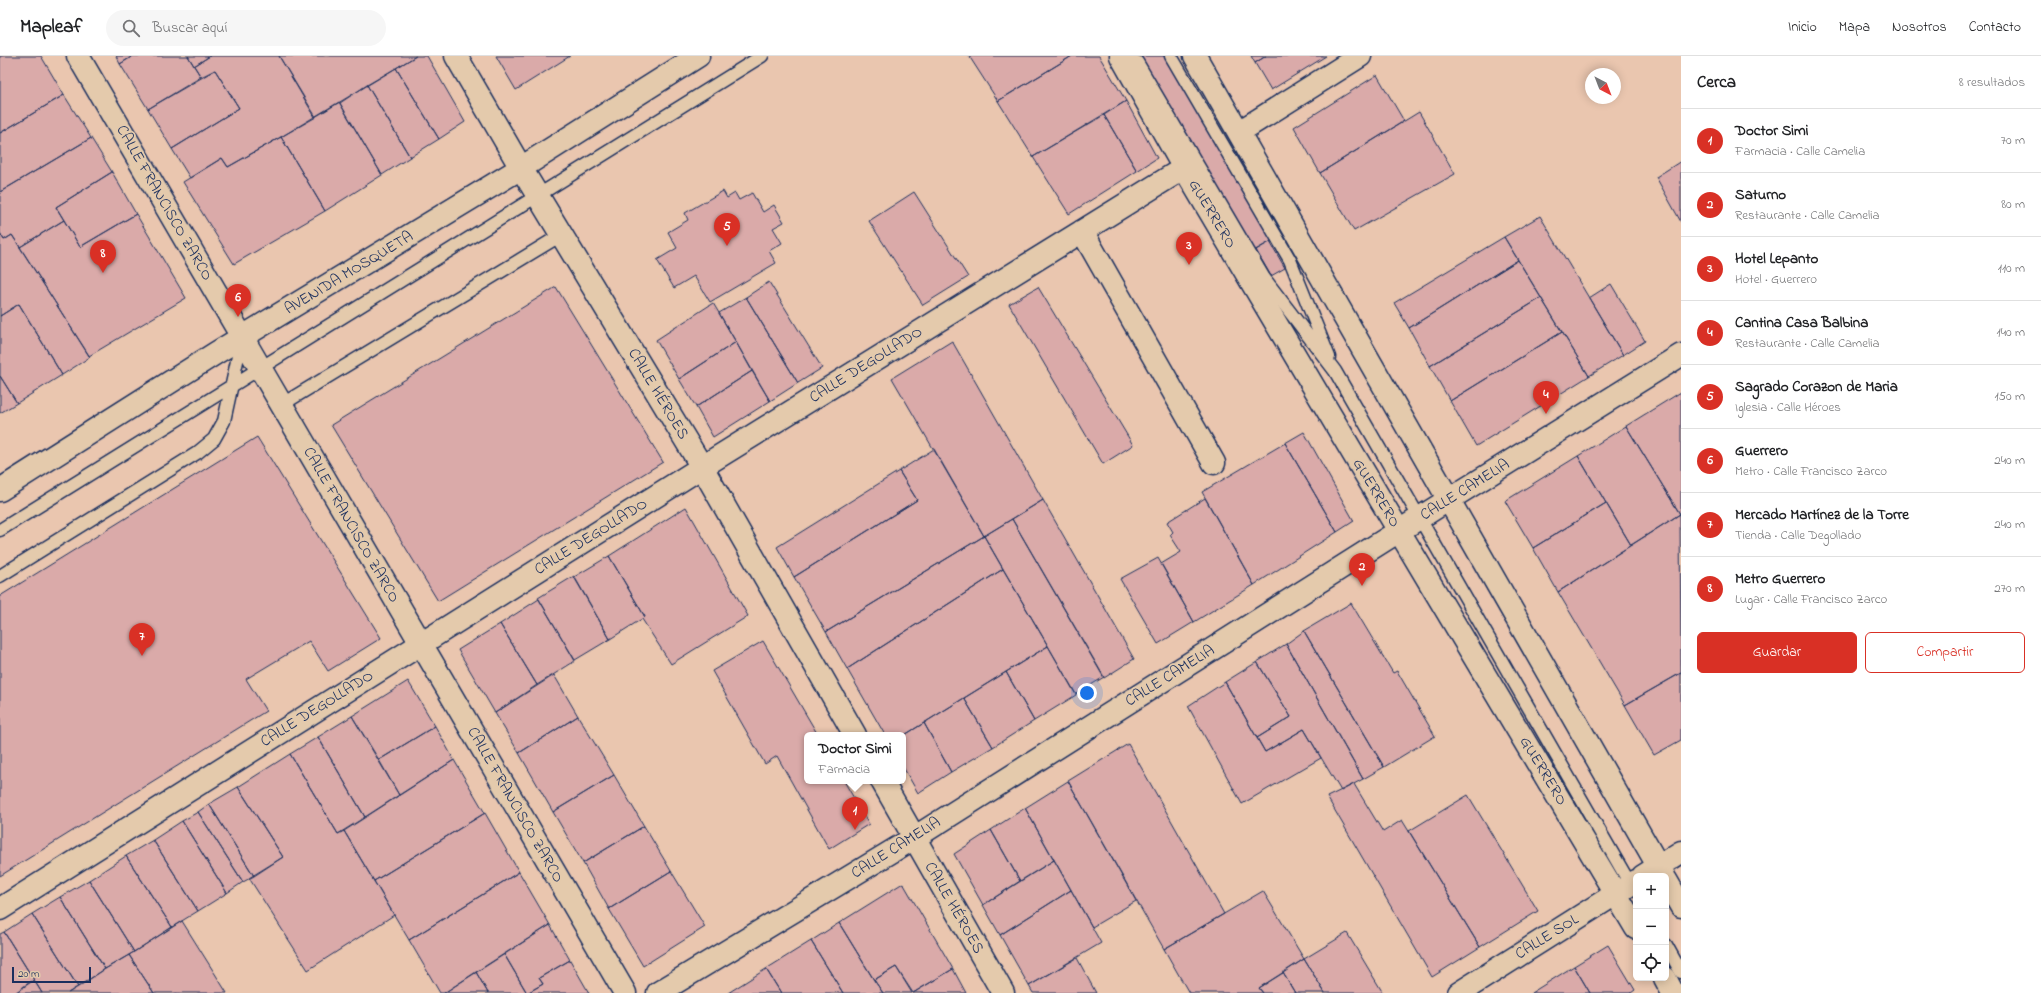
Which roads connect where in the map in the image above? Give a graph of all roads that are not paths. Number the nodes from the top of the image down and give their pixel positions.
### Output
1 (78, 56) edge
2 (456, 56) edge
3 (698, 56) edge
4 (762, 56) edge
5 (1121, 56) edge
6 (1133, 56) edge
7 (1172, 56) edge
8 (1195, 56) edge
9 (1360, 56) edge
10 (1239, 132) junction
11 (521, 168) junction
12 (1184, 168) junction
13 (538, 196) junction
14 (1082, 231) junction
15 (561, 235) junction
16 (242, 338) junction
17 (1681, 355) edge
18 (259, 368) junction
19 (1335, 371) junction
20 (231, 386) junction
21 (281, 406) junction
22 (1214, 463) dead end
23 (702, 467) junction
24 (0, 490) edge
25 (1448, 500) junction
26 (1420, 518) junction
27 (0, 530) edge
28 (1399, 531) junction
29 (0, 576) edge
30 (420, 645) junction
31 (853, 732) edge
32 (884, 784) edge
33 (914, 838) junction
34 (1681, 852) edge
35 (1638, 873) edge
36 (1639, 873) edge
37 (1640, 873) edge
38 (1654, 873) edge
39 (1633, 888) edge
40 (1669, 898) edge
41 (1681, 906) edge
42 (0, 908) edge
43 (1669, 951) edge
44 (1681, 972) edge
45 (1667, 981) edge
46 (626, 993) edge
47 (658, 993) edge
48 (1003, 993) edge
49 (1459, 993) edge
50 (1673, 993) edge

1 - 16 street, CALLE FRANCISCO ZARCO
2 - 11 street, CALLE HÉROES
3 - 11 street, AVENIDA MOSQUETA
4 - 13 lane
5 - 12 street, GUERRERO
6 - 19 lane, GUERRERO
7 - 19 lane
8 - 10 street, GUERRERO
9 - 10 street
10 - 25 street, GUERRERO
11 - 13 street, CALLE HÉROES
11 - 16 street, AVENIDA MOSQUETA
12 - 14 street, CALLE DEGOLLADO
12 - 28 street, GUERRERO
13 - 15 street, CALLE HÉROES
13 - 18 lane
14 - 22 street
14 - 23 street, CALLE DEGOLLADO
15 - 21 lane
15 - 23 street, CALLE HÉROES
16 - 18 street, CALLE FRANCISCO ZARCO
16 - 20 lane
16 - 24 street, AVENIDA MOSQUETA
17 - 25 street, CALLE CAMELIA
18 - 20 lane
18 - 21 street, CALLE FRANCISCO ZARCO
19 - 26 lane
20 - 27 lane
20 - 29 lane
21 - 30 street, CALLE FRANCISCO ZARCO
23 - 30 street, CALLE DEGOLLADO
23 - 31 street, CALLE HÉROES
25 - 26 street, CALLE CAMELIA
25 - 37 street, GUERRERO
26 - 28 street, CALLE CAMELIA
26 - 36 lane
28 - 33 street, CALLE CAMELIA
28 - 35 street, GUERRERO
30 - 42 street, CALLE DEGOLLADO
30 - 46 street, CALLE FRANCISCO ZARCO
32 - 33 street, CALLE HÉROES
33 - 47 street, CALLE CAMELIA
33 - 48 street, CALLE HÉROES
34 - 38 street, CALLE SOL
39 - 49 street, CALLE SOL
40 - 41 street, GUERRERO
43 - 44 lane
45 - 50 street

